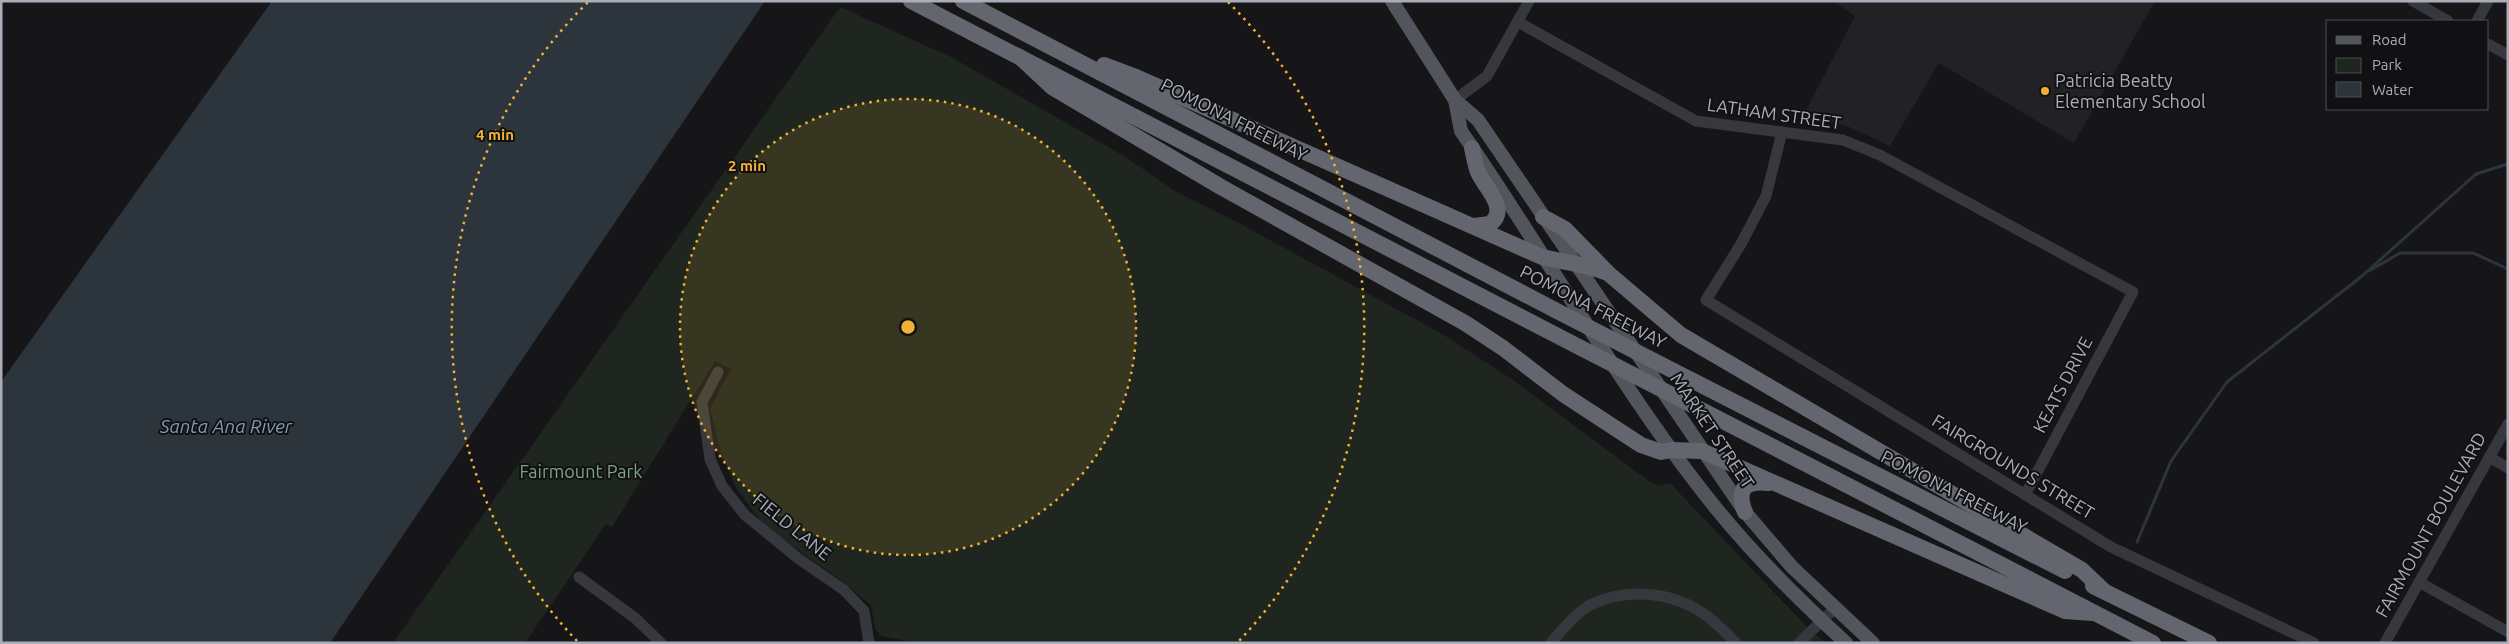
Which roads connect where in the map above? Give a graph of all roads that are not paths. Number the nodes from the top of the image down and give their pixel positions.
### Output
1 (911, 1) edge
2 (962, 1) edge
3 (1392, 1) edge
4 (1529, 1) edge
5 (2413, 1) edge
6 (2488, 1) edge
7 (2446, 20) edge
8 (2478, 20) edge
9 (1518, 22) junction
10 (1039, 41) junction
11 (2489, 45) edge
12 (2508, 55) edge
13 (1020, 57) junction
14 (1455, 100) junction
15 (1782, 132) junction
16 (1472, 148) junction
17 (1543, 217) junction
18 (1474, 226) junction
19 (1542, 257) junction
20 (1576, 265) junction
21 (1609, 274) junction
22 (2132, 292) joint
23 (718, 372) dead end
24 (2508, 424) edge
25 (1672, 450) junction
26 (1702, 451) junction
27 (2489, 457) junction
28 (2508, 468) edge
29 (1775, 484) junction
30 (2025, 495) junction
31 (1745, 512) junction
32 (579, 577) dead end
33 (2419, 582) junction
34 (2102, 590) junction
35 (1835, 608) junction
36 (2093, 613) junction
37 (1823, 621) junction
38 (2508, 632) edge
39 (661, 643) edge
40 (869, 643) edge
41 (1551, 643) edge
42 (1736, 643) edge
43 (1800, 643) edge
44 (1846, 643) edge
45 (1873, 643) edge
46 (2154, 643) edge
47 (2208, 643) edge
48 (2314, 643) edge
49 (2385, 643) edge

1 - 13 highway
2 - 10 highway, POMONA FREEWAY
3 - 14 main road, MARKET STREET
4 - 9 street
5 - 7 street
6 - 8 street
9 - 14 street
9 - 15 street, LATHAM STREET
10 - 18 highway
10 - 34 highway, POMONA FREEWAY, bridge
11 - 12 street
13 - 25 highway
13 - 36 highway, bridge
14 - 16 main road, MARKET STREET
14 - 17 main road, MARKET STREET
15 - 22 street, LATHAM STREET
15 - 30 street, FAIRGROUNDS STREET
16 - 18 highway
16 - 19 main road, MARKET STREET
17 - 20 main road, MARKET STREET
17 - 21 highway
18 - 19 highway
19 - 20 highway
19 - 25 main road, MARKET STREET
20 - 21 highway
20 - 26 main road, MARKET STREET
21 - 34 highway
22 - 30 street, KEATS DRIVE
23 - 40 street, FIELD LANE
24 - 27 street, FAIRMOUNT BOULEVARD
25 - 26 highway
25 - 37 main road, MARKET STREET
26 - 29 highway
26 - 31 main road, MARKET STREET
27 - 28 street
27 - 33 street, FAIRMOUNT BOULEVARD
29 - 31 highway
29 - 36 highway
30 - 48 street, FAIRGROUNDS STREET
31 - 35 main road, MARKET STREET
32 - 39 street
33 - 38 street
33 - 49 street, FAIRMOUNT BOULEVARD
34 - 47 highway, POMONA FREEWAY
35 - 37 street
35 - 45 main road, MARKET STREET
36 - 46 highway
37 - 43 street
37 - 44 main road, MARKET STREET
41 - 42 street

